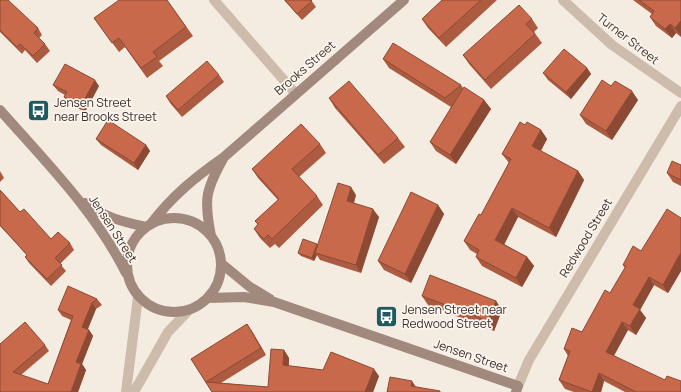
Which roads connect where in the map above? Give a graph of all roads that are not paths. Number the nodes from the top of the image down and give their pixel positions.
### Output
1 (214, 0) edge
2 (404, 0) edge
3 (563, 0) edge
4 (681, 93) edge
5 (296, 94) junction
6 (681, 106) edge
7 (0, 110) edge
8 (224, 157) junction
9 (77, 197) junction
10 (148, 226) junction
11 (211, 236) junction
12 (222, 264) junction
13 (128, 276) junction
14 (138, 297) junction
15 (208, 298) junction
16 (274, 302) junction
17 (188, 311) junction
18 (517, 389) edge
19 (126, 392) edge
20 (134, 392) edge

1 - 5 street
2 - 5 street, Brooks Street
3 - 4 street, Turner Street
5 - 8 street, Brooks Street
6 - 18 street, Redwood Street
7 - 9 street, Jensen Street
8 - 10 street, Brooks Street
8 - 11 street, Brooks Street
9 - 10 street, Jensen Street
9 - 13 street, Jensen Street
10 - 11 street
10 - 13 street
11 - 12 street
12 - 15 street
12 - 16 street, Jensen Street
13 - 14 street
14 - 17 street
14 - 19 street
15 - 16 street, Jensen Street
15 - 17 street
16 - 18 street, Jensen Street
17 - 20 street

